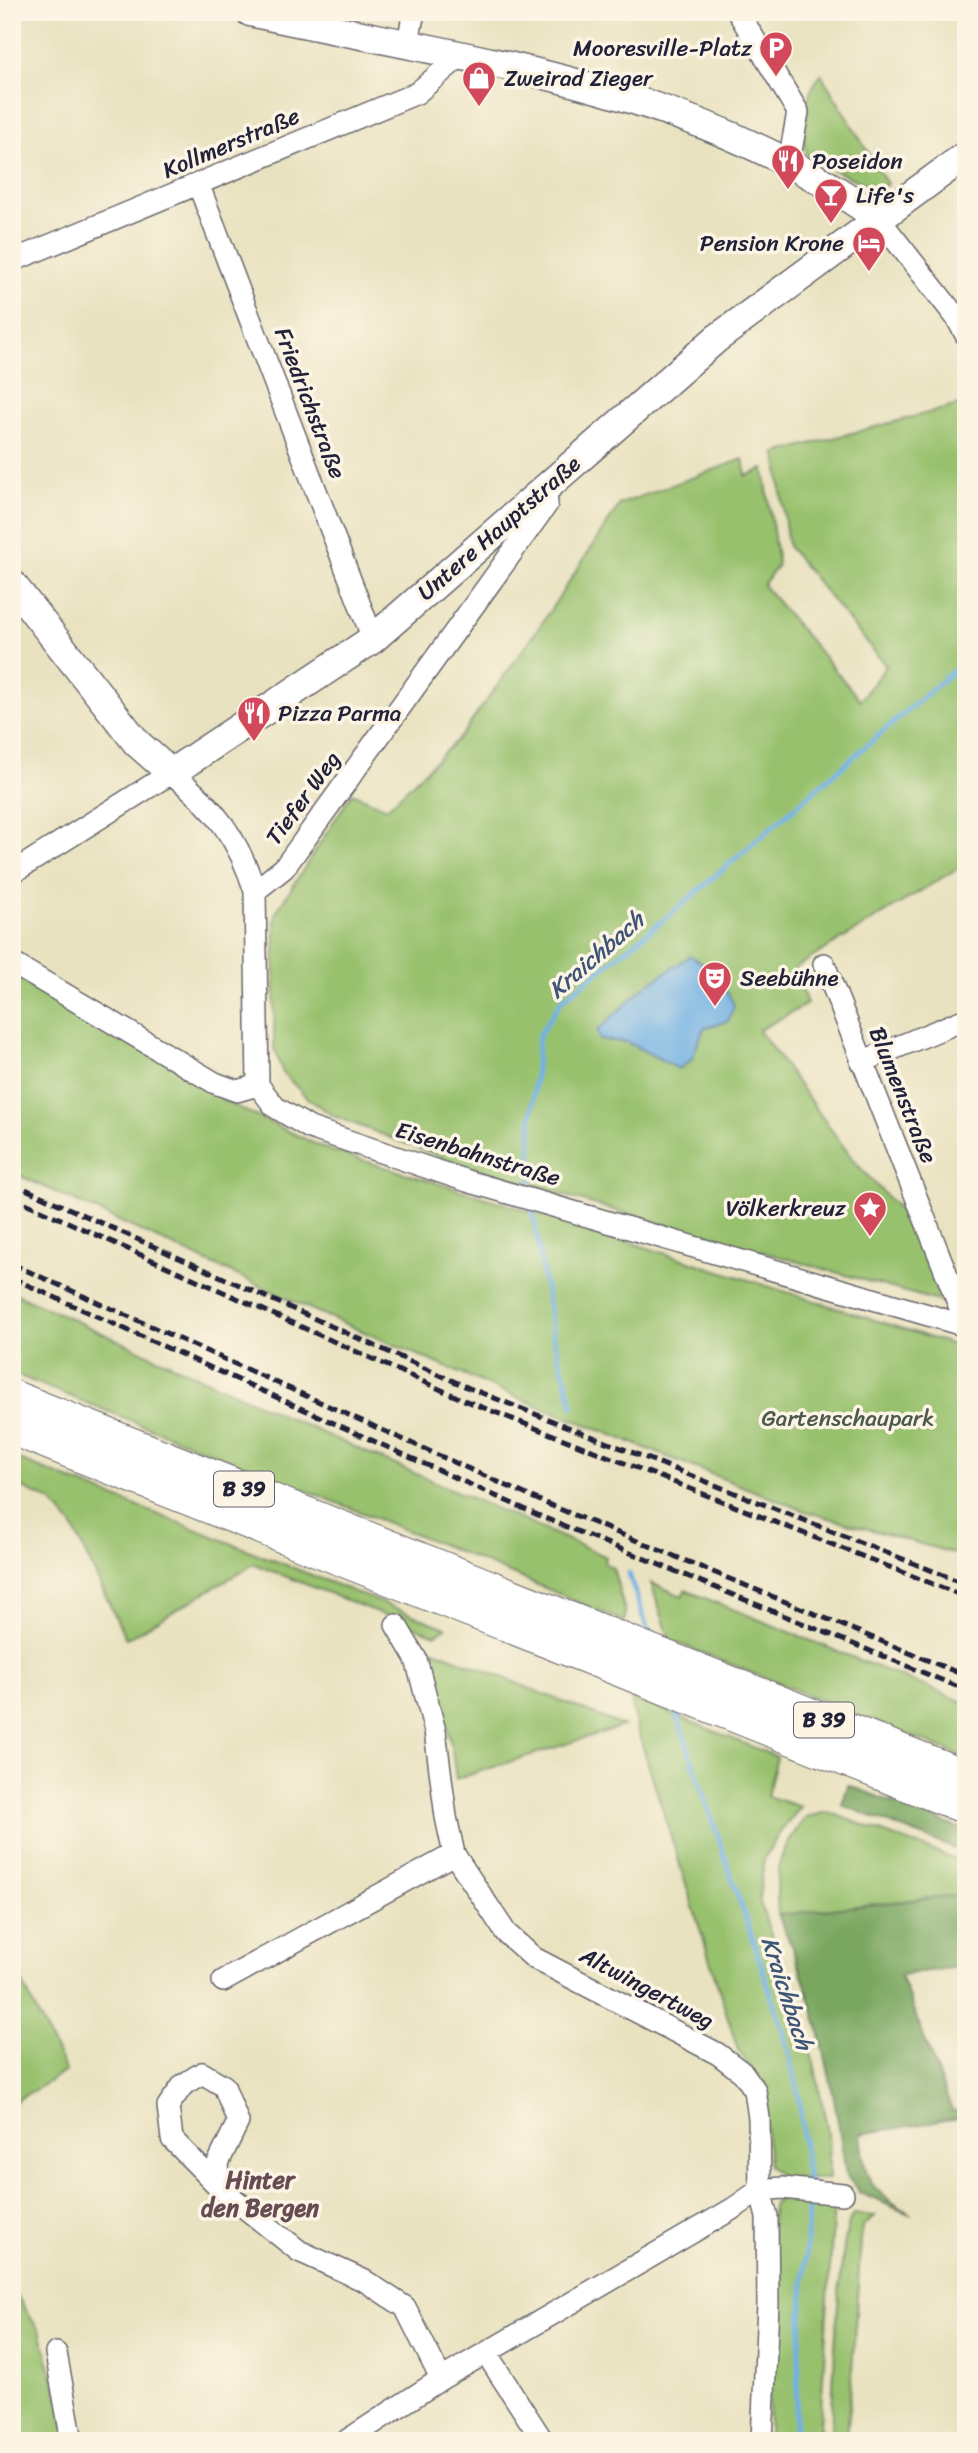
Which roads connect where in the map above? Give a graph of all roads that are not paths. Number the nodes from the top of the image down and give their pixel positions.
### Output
1 (250, 12) edge
2 (414, 12) edge
3 (737, 12) edge
4 (339, 22) edge
5 (407, 46) junction
6 (459, 57) junction
7 (966, 155) edge
8 (789, 162) junction
9 (198, 186) junction
10 (879, 219) junction
11 (12, 261) edge
12 (966, 335) edge
13 (546, 488) junction
14 (12, 583) edge
15 (373, 639) junction
16 (171, 773) junction
17 (12, 873) edge
18 (256, 891) junction
19 (12, 963) edge
20 (824, 964) dead end
21 (966, 1019) edge
22 (861, 1062) junction
23 (258, 1085) junction
24 (966, 1325) edge
25 (14, 1404) edge
26 (396, 1625) dead end
27 (966, 1776) edge
28 (966, 1808) edge
29 (454, 1854) junction
30 (223, 1981) dead end
31 (220, 2188) junction
32 (760, 2190) junction
33 (835, 2193) dead end
34 (56, 2353) dead end
35 (486, 2353) junction
36 (441, 2379) junction
37 (72, 2441) edge
38 (346, 2441) edge
39 (543, 2441) edge
40 (762, 2441) edge

1 - 4 main road
2 - 5 street
3 - 8 street
4 - 5 main road
5 - 6 main road
6 - 8 main road
6 - 9 street, Kollmerstraße
7 - 10 main road, Untere Hauptstraße
8 - 10 main road
9 - 11 street, Kollmerstraße
9 - 15 street, Friedrichstraße
10 - 12 street
10 - 13 main road, Untere Hauptstraße
13 - 15 main road, Untere Hauptstraße
13 - 18 street, Tiefer Weg
14 - 16 main road
15 - 16 main road, Untere Hauptstraße
16 - 17 street, Untere Hauptstraße
16 - 18 street, Tiefer Weg
18 - 23 street, Tiefer Weg
19 - 23 street
20 - 22 street, Blumenstraße
21 - 22 street
22 - 24 street, Blumenstraße
23 - 24 street, Eisenbahnstraße
25 - 27 highway, B 39
25 - 28 highway, B 39
26 - 29 street, Altwingertweg
29 - 30 street
29 - 32 street, Altwingertweg
31 - 31 street
31 - 36 street
32 - 33 street
32 - 35 street
32 - 40 street, Altwingertweg
34 - 37 street
35 - 36 street
35 - 39 street
36 - 38 street

